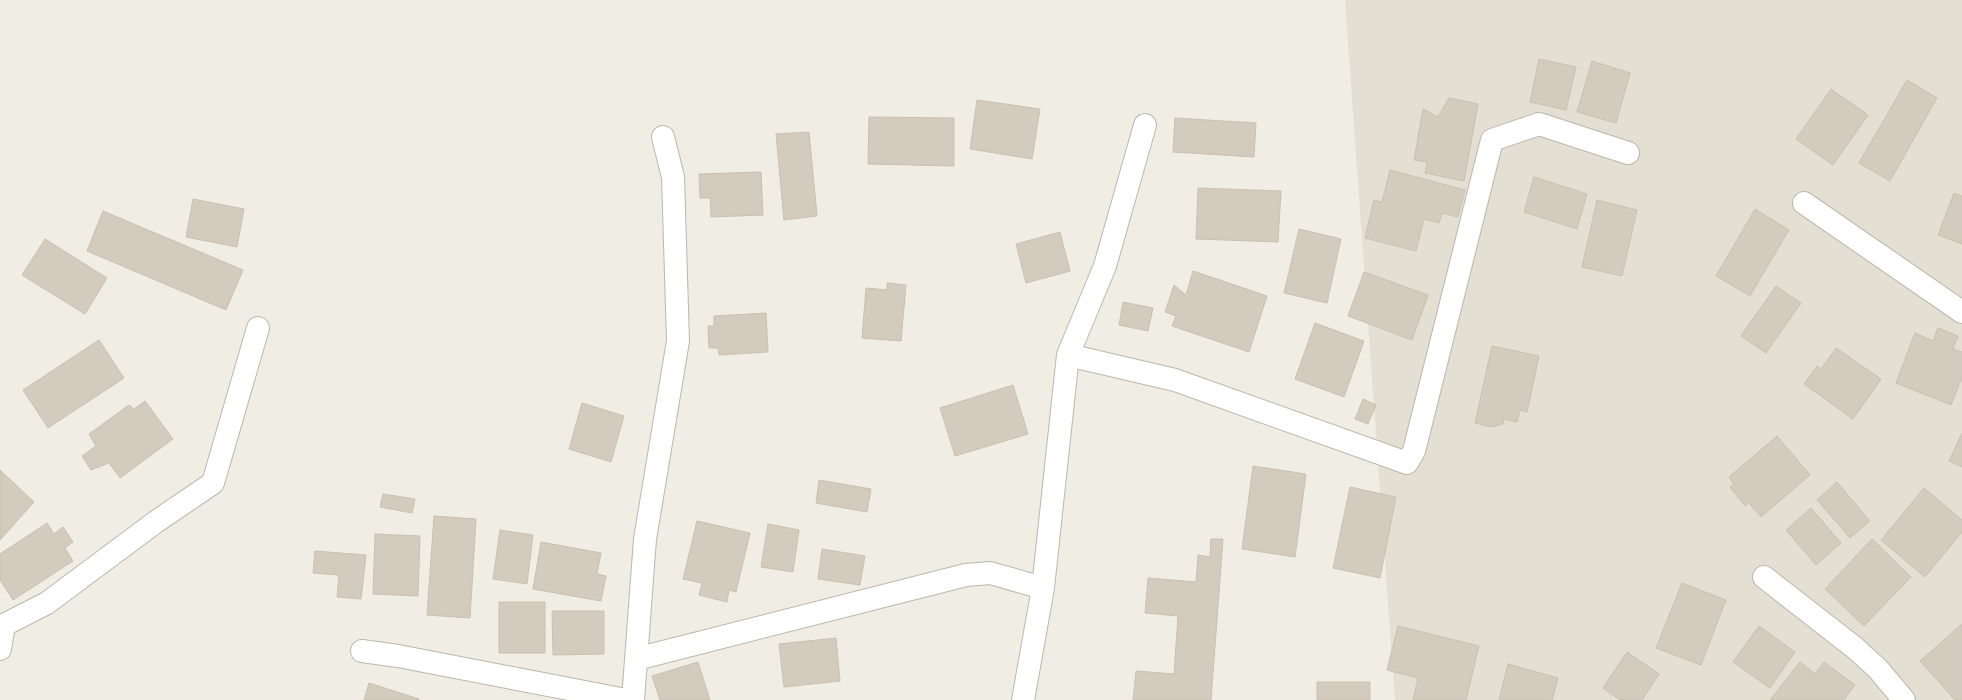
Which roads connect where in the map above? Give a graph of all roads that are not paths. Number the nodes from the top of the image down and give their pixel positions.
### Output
1 (1144, 125) dead end
2 (663, 137) dead end
3 (1628, 152) dead end
4 (1804, 203) dead end
5 (1962, 312) edge
6 (258, 328) dead end
7 (1068, 355) junction
8 (1764, 577) dead end
9 (1043, 588) junction
10 (2, 626) edge
11 (0, 649) edge
12 (362, 651) dead end
13 (636, 659) junction
14 (626, 700) edge
15 (633, 700) edge
16 (1023, 700) edge
17 (1904, 700) edge

1 - 7 street
2 - 13 street
3 - 7 street
4 - 5 street
6 - 10 street
7 - 9 street
8 - 17 street
9 - 13 street
9 - 16 street
10 - 11 street
12 - 14 street
13 - 15 street

